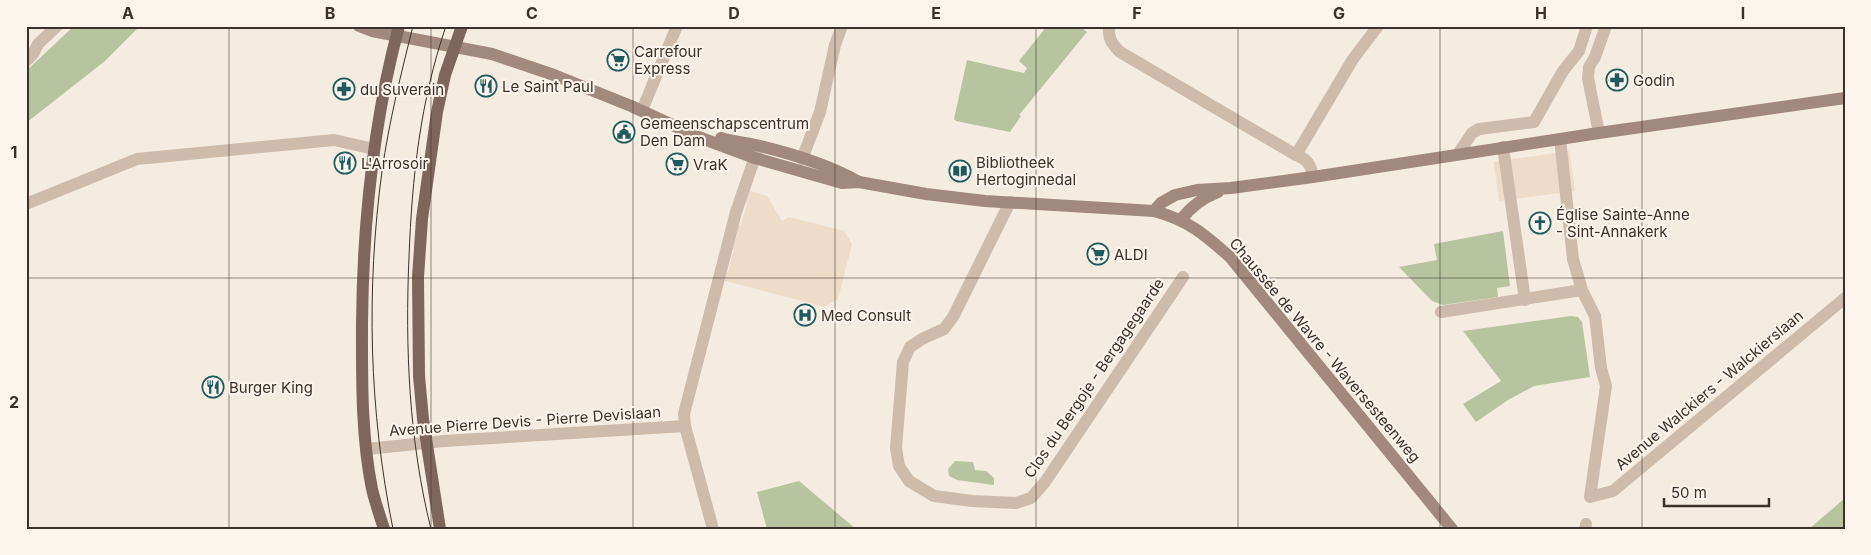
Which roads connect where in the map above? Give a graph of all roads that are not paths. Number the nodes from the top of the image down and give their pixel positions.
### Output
1 (57, 26) edge
2 (359, 26) edge
3 (462, 26) edge
4 (676, 26) edge
5 (842, 26) edge
6 (1109, 26) edge
7 (1378, 26) edge
8 (1587, 26) edge
9 (1606, 26) edge
10 (398, 31) edge
11 (455, 46) junction
12 (1572, 60) junction
13 (26, 61) edge
14 (1589, 67) junction
15 (1845, 98) edge
16 (642, 110) junction
17 (1534, 122) junction
18 (1598, 133) junction
19 (1560, 139) junction
20 (1538, 142) junction
21 (1503, 148) junction
22 (374, 149) junction
23 (757, 152) junction
24 (1458, 154) junction
25 (1296, 155) junction
26 (802, 158) junction
27 (1313, 177) junction
28 (859, 182) junction
29 (1231, 188) junction
30 (1010, 202) junction
31 (26, 204) edge
32 (1154, 211) junction
33 (1181, 220) junction
34 (1183, 277) dead end
35 (1582, 290) junction
36 (1845, 298) edge
37 (1525, 300) junction
38 (1441, 312) dead end
39 (685, 426) junction
40 (427, 442) junction
41 (367, 449) junction
42 (384, 529) edge
43 (440, 529) edge
44 (713, 529) edge
45 (1452, 529) edge

1 - 13 street
2 - 10 main road, Chaussée de Wavre - Waversesteenweg
3 - 11 main road
4 - 16 street
5 - 26 street
6 - 25 street
7 - 25 street
8 - 12 street
9 - 14 street
10 - 11 main road, Chaussée de Wavre - Waversesteenweg
10 - 22 main road
11 - 16 main road, Chaussée de Wavre - Waversesteenweg
11 - 40 main road
12 - 14 street
12 - 17 street
14 - 18 street
15 - 18 main road
16 - 23 main road, Chaussée de Wavre - Waversesteenweg
17 - 20 street
17 - 24 street
18 - 19 main road
19 - 20 main road
19 - 35 street
20 - 21 main road
21 - 24 main road
21 - 37 street
22 - 31 street
22 - 41 main road
23 - 26 main road, Chaussée de Wavre - Waversesteenweg
23 - 28 main road, Chaussée de Wavre - Waversesteenweg
23 - 39 street
24 - 27 main road
25 - 27 street
26 - 28 main road, Chaussée de Wavre - Waversesteenweg
27 - 29 main road
28 - 30 main road, Chaussée de Wavre - Waversesteenweg
29 - 32 main road
29 - 33 main road
30 - 32 main road, Chaussée de Wavre - Waversesteenweg
30 - 34 street, Clos du Bergoje - Bergagegaarde
32 - 33 main road, Chaussée de Wavre - Waversesteenweg
33 - 45 main road, Chaussée de Wavre - Waversesteenweg
35 - 36 street, Avenue Walckiers - Walckierslaan
35 - 37 street
37 - 38 street
39 - 40 street, Avenue Pierre Devis - Pierre Devislaan
39 - 44 street
40 - 41 street, Avenue Pierre Devis - Pierre Devislaan
40 - 43 main road
41 - 42 main road

